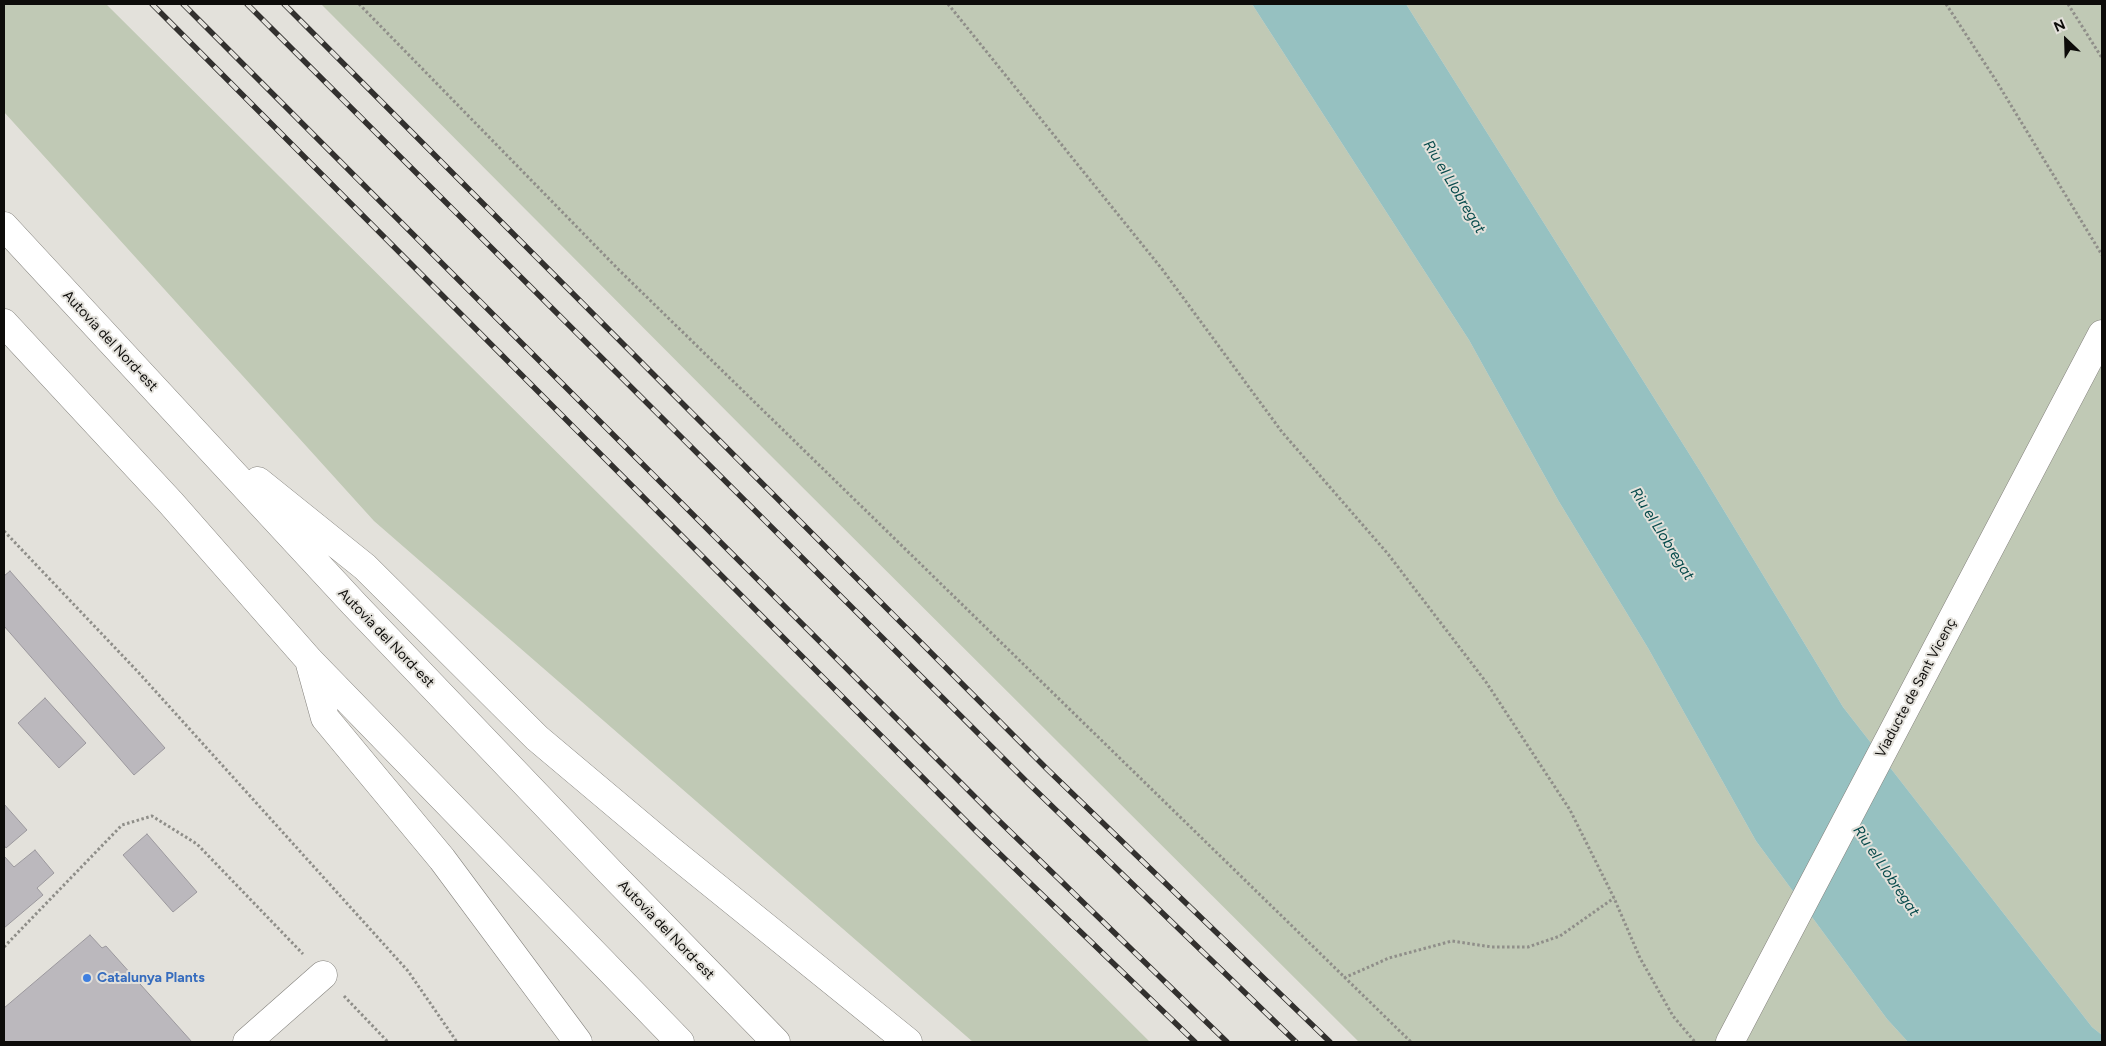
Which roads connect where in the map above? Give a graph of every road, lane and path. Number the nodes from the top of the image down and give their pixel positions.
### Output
1 (359, 4) edge
2 (948, 4) edge
3 (1946, 4) edge
4 (2068, 4) edge
5 (2102, 58) edge
6 (4, 226) edge
7 (2102, 255) edge
8 (4, 323) edge
9 (2102, 334) edge
10 (181, 419) junction
11 (4, 531) edge
12 (309, 660) junction
13 (1614, 898) junction
14 (4, 947) edge
15 (323, 975) junction
16 (1344, 978) junction
17 (247, 1042) edge
18 (388, 1042) edge
19 (457, 1042) edge
20 (578, 1042) edge
21 (680, 1042) edge
22 (776, 1042) edge
23 (908, 1042) edge
24 (1411, 1042) edge
25 (1695, 1042) edge
26 (1730, 1042) edge

1 - 16 path
2 - 13 path
3 - 7 path
4 - 5 path
6 - 10 main road, Autovia del Nord-est
8 - 12 main road
9 - 26 main road, Viaducte de Sant Vicenç
10 - 22 main road, Autovia del Nord-est
10 - 23 main road
11 - 19 path
12 - 20 main road
12 - 21 main road
13 - 16 path
13 - 25 path
14 - 15 path
15 - 17 main road
15 - 18 path
16 - 24 path

